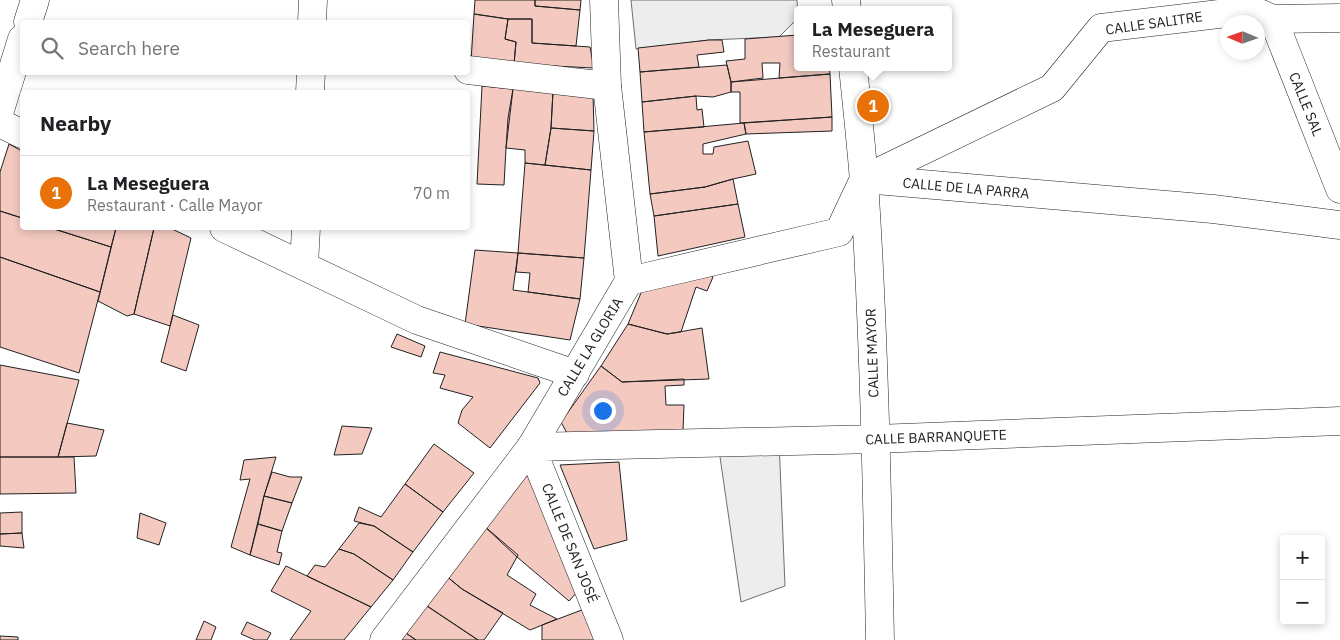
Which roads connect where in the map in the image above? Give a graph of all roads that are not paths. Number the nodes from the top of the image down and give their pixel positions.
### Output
1 (35, 0) edge
2 (313, 0) edge
3 (604, 0) edge
4 (1259, 10) edge
5 (1340, 18) edge
6 (29, 20) edge
7 (312, 20) edge
8 (20, 45) edge
9 (470, 70) edge
10 (853, 71) edge
11 (311, 75) edge
12 (607, 86) junction
13 (310, 90) edge
14 (0, 110) edge
15 (0, 123) edge
16 (20, 133) edge
17 (864, 179) junction
18 (1340, 190) edge
19 (1340, 225) edge
20 (228, 230) edge
21 (306, 230) edge
22 (304, 265) junction
23 (629, 281) junction
24 (575, 374) junction
25 (1340, 421) edge
26 (876, 440) junction
27 (531, 447) junction
28 (384, 640) edge
29 (609, 640) edge
30 (880, 640) edge

1 - 6 street
2 - 7 street
3 - 12 street, CALLE LA GLORIA
4 - 5 street, CALLE SALITRE
4 - 17 street, CALLE SALITRE
4 - 18 street, CALLE SAL
8 - 14 street
9 - 12 street
10 - 17 street, CALLE MAYOR
11 - 13 street
12 - 23 street, CALLE LA GLORIA
15 - 16 street
17 - 19 street, CALLE DE LA PARRA
17 - 23 street
17 - 26 street, CALLE MAYOR
20 - 22 street
21 - 22 street
22 - 24 street
23 - 24 street, CALLE LA GLORIA
24 - 27 street, CALLE LA GLORIA
25 - 26 street, CALLE BARRANQUETE
26 - 27 street, CALLE BARRANQUETE
26 - 30 street, CALLE MAYOR
27 - 28 street, CALLE LA GLORIA
27 - 29 street, CALLE DE SAN JOSÉ

